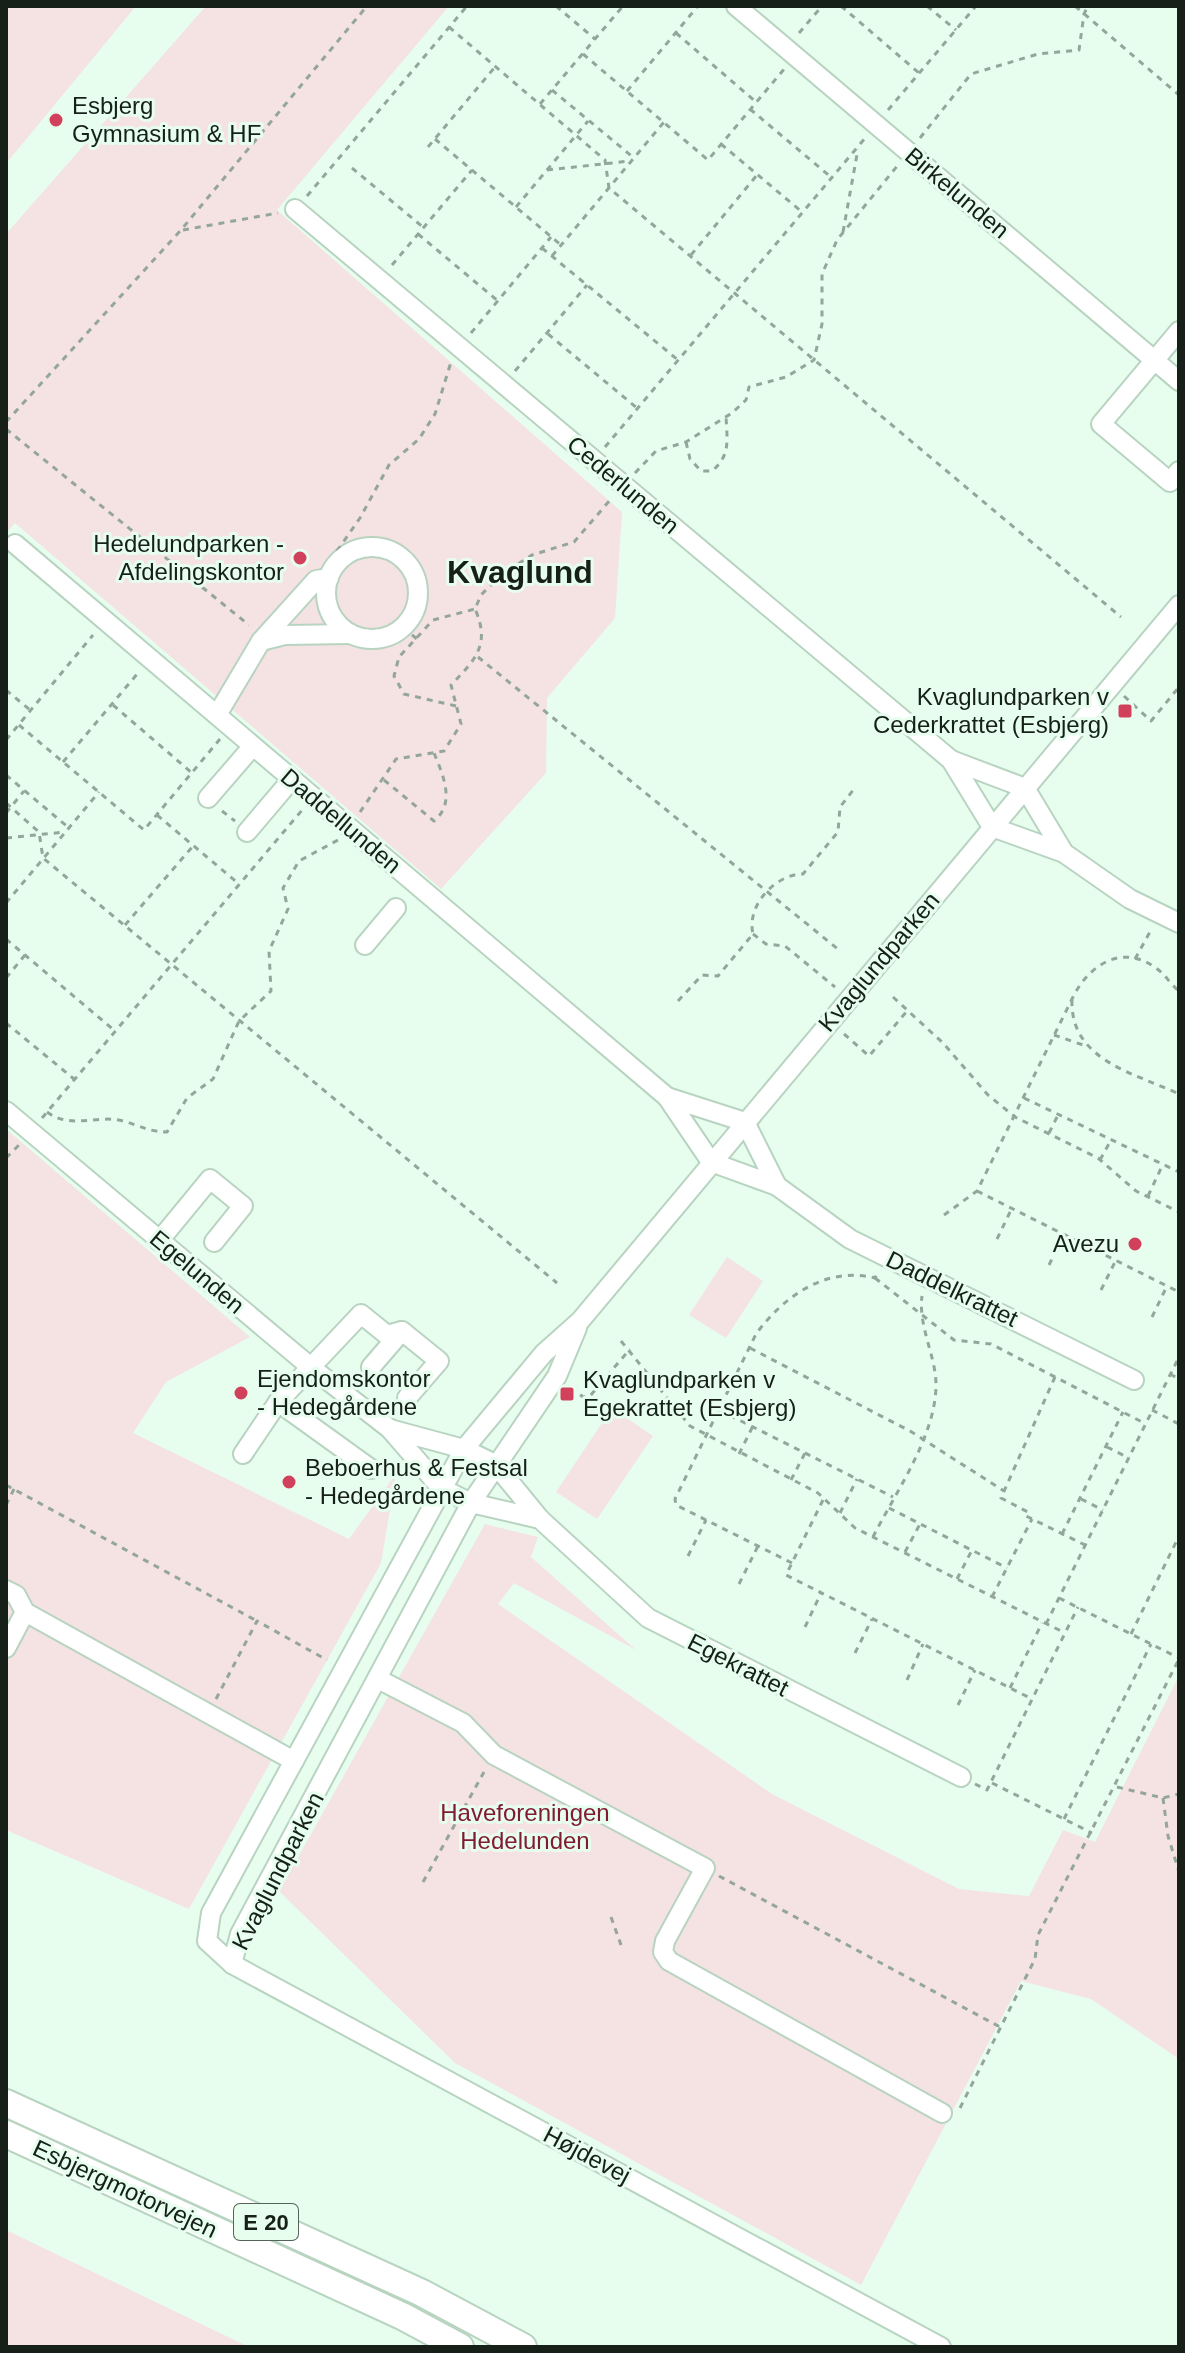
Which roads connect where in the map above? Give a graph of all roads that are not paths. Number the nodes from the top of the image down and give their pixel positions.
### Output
1 (736, 6) edge
2 (295, 209) road end
3 (1179, 331) edge
4 (1155, 360) junction
5 (1179, 381) edge
6 (1179, 471) edge
7 (15, 544) dead end
8 (322, 579) junction
9 (1179, 605) edge
10 (351, 634) junction
11 (261, 641) junction
12 (224, 721) junction
13 (253, 746) junction
14 (951, 760) junction
15 (292, 779) junction
16 (1025, 788) junction
17 (208, 798) road end
18 (992, 827) junction
19 (247, 832) road end
20 (1064, 853) junction
21 (396, 908) dead end
22 (1179, 923) edge
23 (365, 945) dead end
24 (667, 1097) junction
25 (6, 1111) edge
26 (745, 1122) junction
27 (711, 1162) junction
28 (777, 1186) junction
29 (159, 1241) junction
30 (214, 1242) dead end
31 (580, 1321) junction
32 (402, 1331) junction
33 (371, 1367) dead end
34 (313, 1369) junction
35 (1134, 1380) dead end
36 (407, 1398) dead end
37 (278, 1402) junction
38 (390, 1429) junction
39 (464, 1449) junction
40 (243, 1454) dead end
41 (495, 1464) junction
42 (371, 1469) dead end
43 (441, 1488) junction
44 (471, 1503) junction
45 (540, 1519) junction
46 (6, 1590) edge
47 (25, 1612) junction
48 (6, 1648) edge
49 (378, 1679) junction
50 (294, 1761) junction
51 (961, 1777) road end
52 (232, 1964) junction
53 (6, 2103) edge
54 (942, 2113) road end
55 (6, 2134) edge
56 (460, 2347) edge
57 (523, 2347) edge
58 (941, 2347) edge

1 - 4 street, Birkelunden
2 - 14 street, Cederlunden
3 - 4 street
4 - 5 street, Birkelunden
4 - 6 street
7 - 12 street, Daddellunden
8 - 10 street
8 - 10 street
8 - 11 street
9 - 16 street, Kvaglundparken
10 - 11 street
11 - 12 street
12 - 13 street, Daddellunden
13 - 15 street, Daddellunden
13 - 17 street
14 - 16 street, Cederlunden
14 - 18 street, Cederlunden
15 - 19 street
15 - 24 street, Daddellunden
16 - 18 street, Kvaglundparken
16 - 20 street
18 - 20 street
18 - 26 street, Kvaglundparken
20 - 22 street
21 - 23 street
24 - 26 street, Daddellunden
24 - 27 street, Daddellunden
25 - 29 street, Egelunden
26 - 27 street, Kvaglundparken
26 - 28 street, Daddelkrattet
27 - 28 street, Daddelkrattet
27 - 31 street, Kvaglundparken
28 - 35 street, Daddelkrattet
29 - 30 street
29 - 34 street, Egelunden
31 - 39 street, Kvaglundparken
31 - 41 street, Kvaglundparken
32 - 33 street
32 - 34 street
32 - 36 street
34 - 37 street
34 - 38 street, Egelunden
37 - 40 street
37 - 42 street
38 - 39 street, Egelunden
38 - 43 street, Egelunden
39 - 41 street, Egelunden
39 - 43 street, Kvaglundparken
41 - 44 street, Kvaglundparken
41 - 45 street, Egekrattet
43 - 44 street, Egelunden
43 - 50 street, Kvaglundparken
44 - 45 street, Egekrattet
44 - 49 street, Kvaglundparken
45 - 51 street, Egekrattet
46 - 47 street
47 - 48 street
47 - 50 street
49 - 52 street, Kvaglundparken
49 - 54 street
50 - 52 street, Kvaglundparken
52 - 58 street, Højdevej
53 - 57 highway, Esbjergmotorvejen / E 20
55 - 56 highway, Esbjergmotorvejen / E 20

